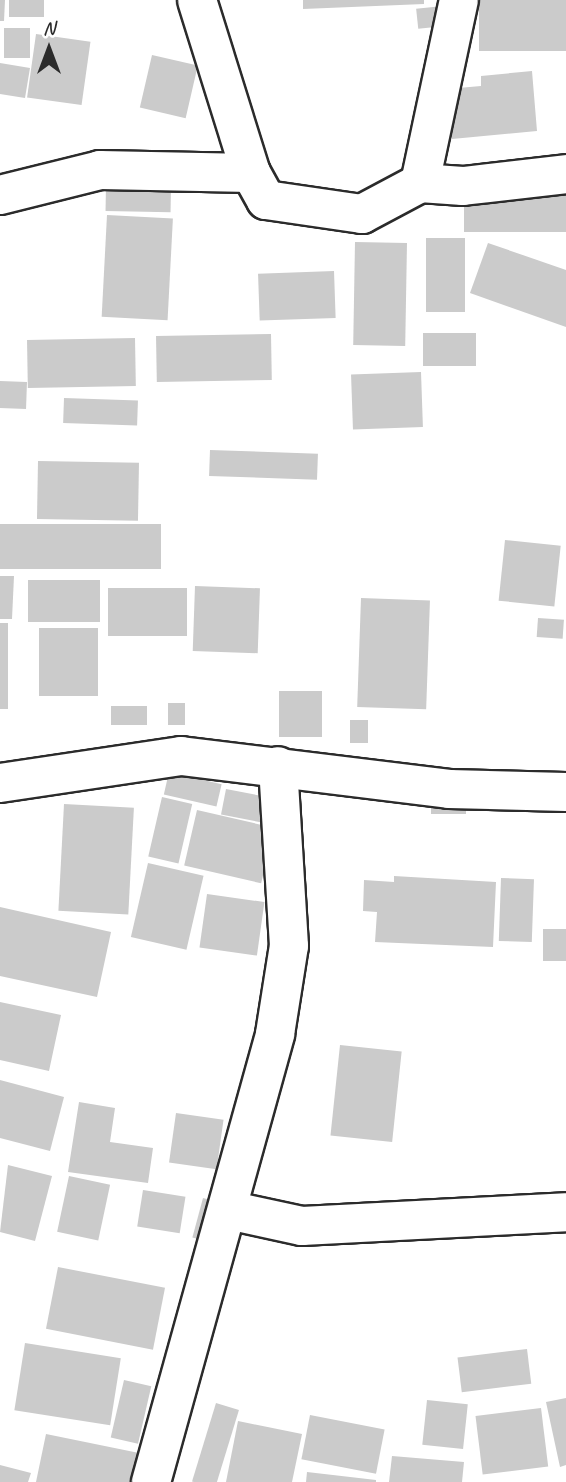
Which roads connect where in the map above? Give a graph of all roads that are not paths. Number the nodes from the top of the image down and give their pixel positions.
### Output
1 (197, 0) edge
2 (459, 0) edge
3 (251, 173) junction
4 (566, 174) edge
5 (420, 183) junction
6 (0, 195) edge
7 (278, 766) junction
8 (0, 783) edge
9 (566, 792) edge
10 (228, 1210) junction
11 (566, 1212) edge
12 (151, 1482) edge

1 - 3 street
2 - 5 street
3 - 5 street
3 - 6 street
4 - 5 street
7 - 8 street
7 - 9 street
7 - 10 street
10 - 11 street
10 - 12 street

